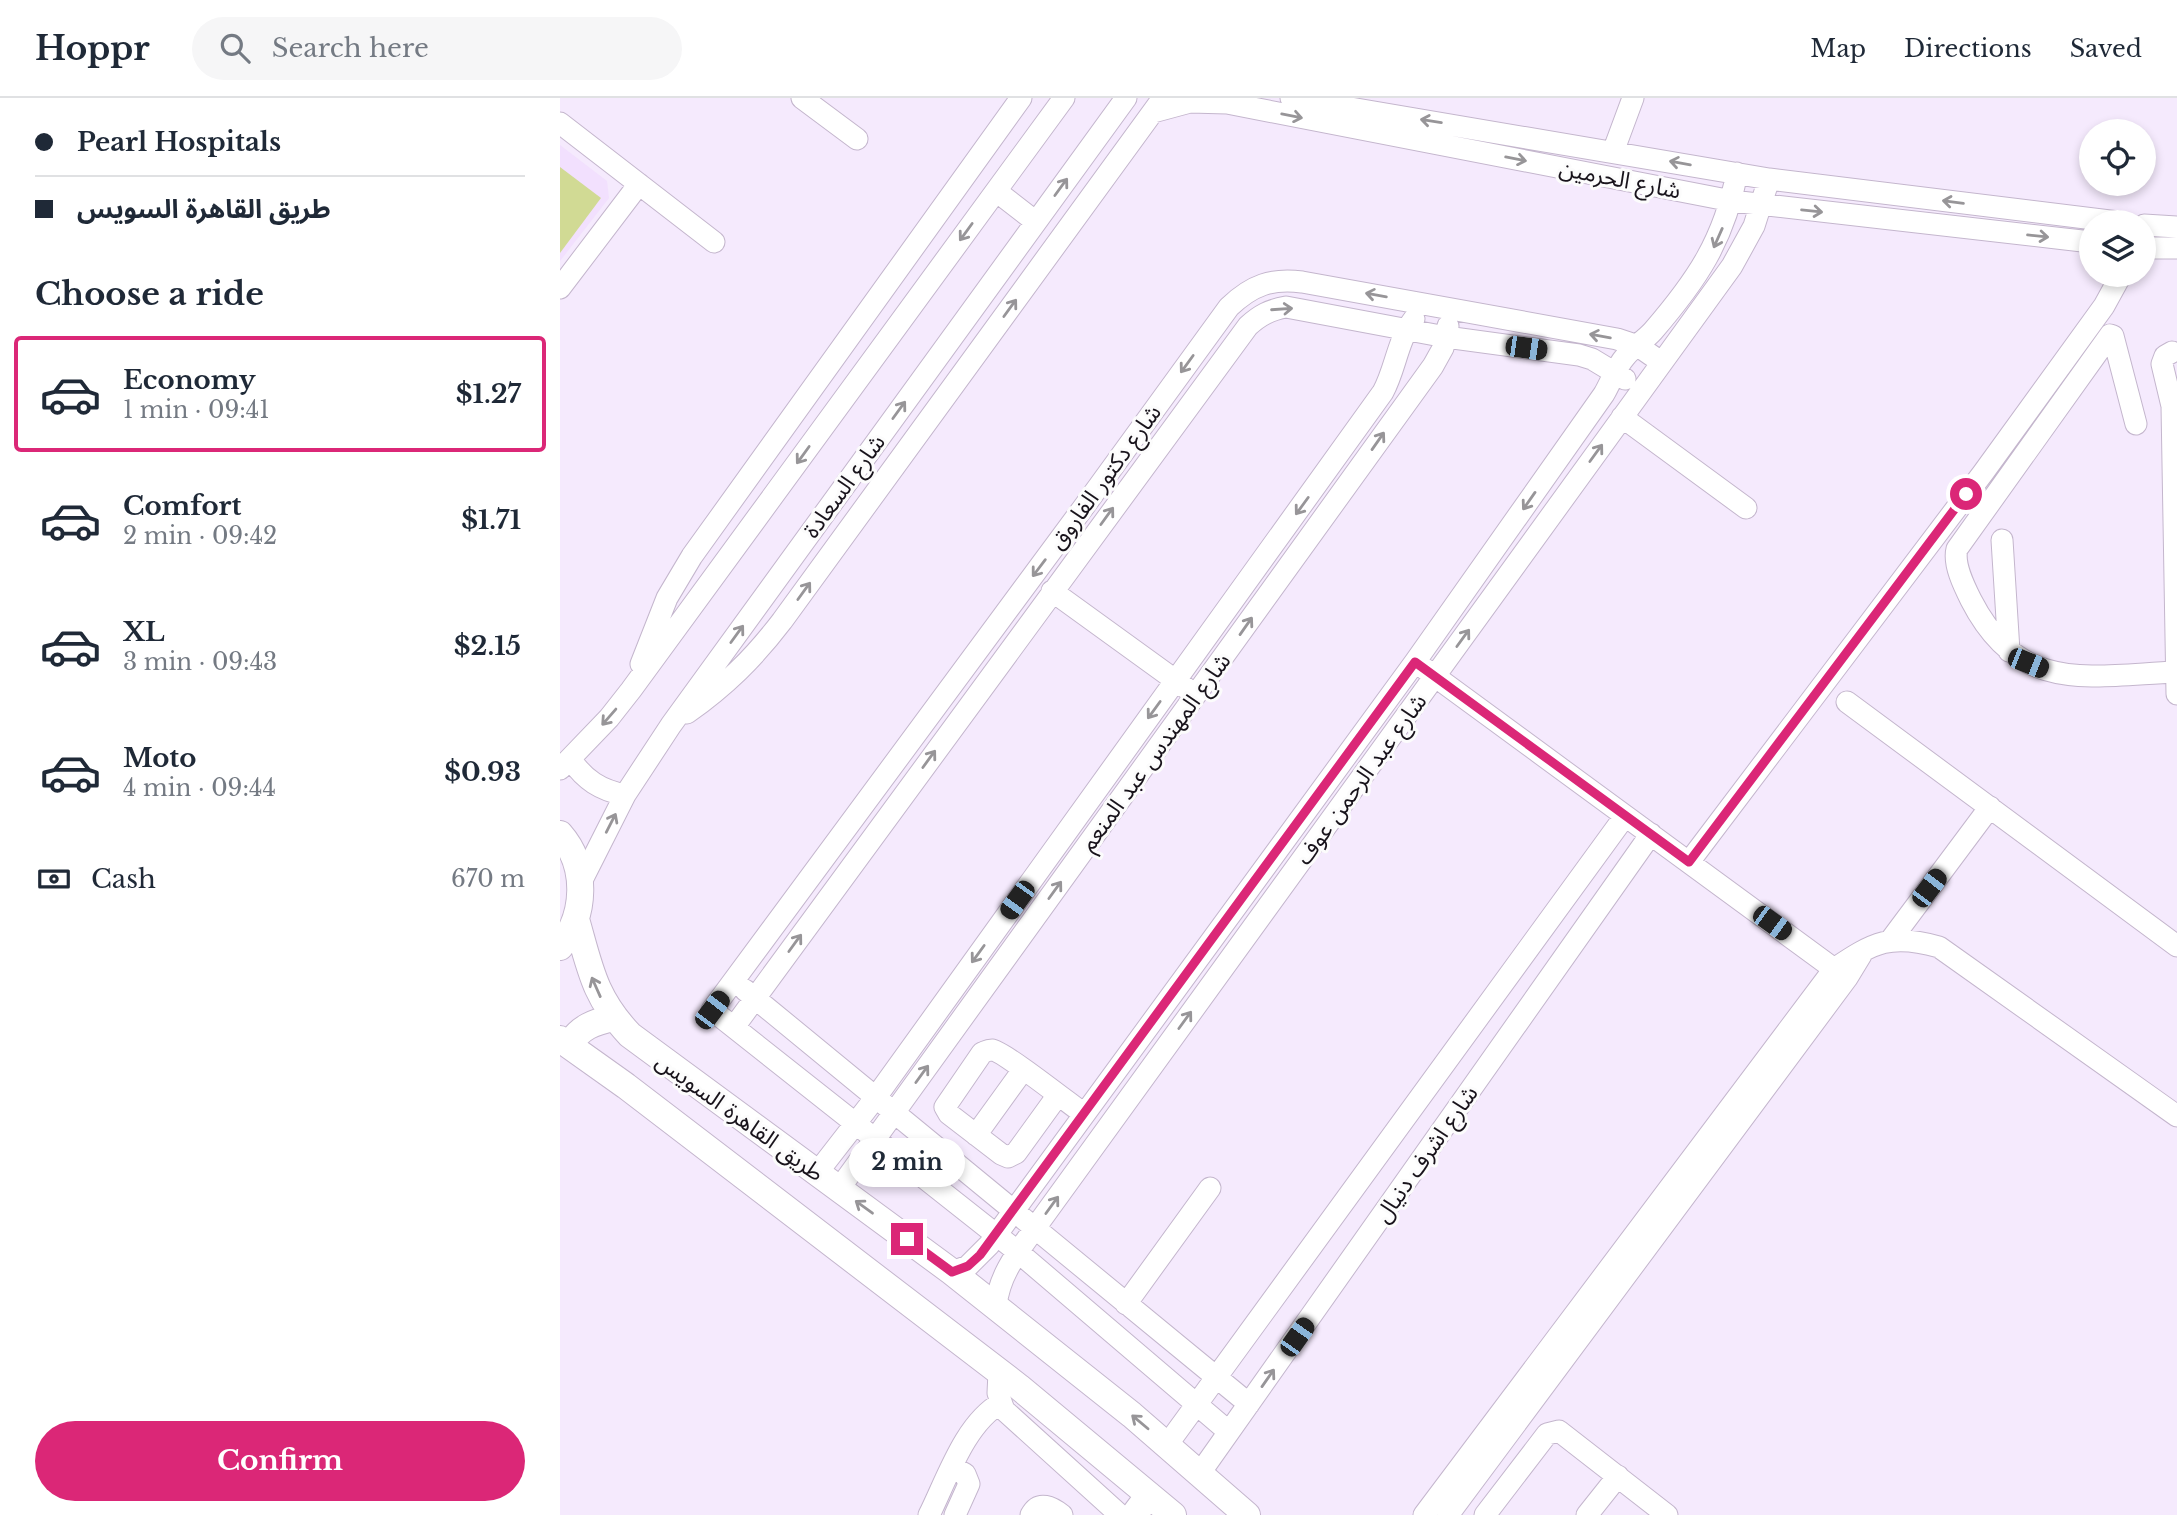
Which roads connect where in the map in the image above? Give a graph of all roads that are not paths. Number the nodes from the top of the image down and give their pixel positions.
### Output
1 (803, 98) edge
2 (1064, 98) edge
3 (1126, 98) edge
4 (1291, 98) edge
5 (1633, 98) edge
6 (1017, 100) edge
7 (1158, 105) edge
8 (560, 123) edge
9 (857, 139) dead end
10 (1613, 152) junction
11 (1737, 173) junction
12 (1769, 179) junction
13 (639, 184) junction
14 (996, 191) junction
15 (1732, 201) junction
16 (1762, 205) junction
17 (2079, 217) edge
18 (1036, 222) junction
19 (2177, 227) edge
20 (2156, 229) edge
21 (2079, 241) edge
22 (715, 242) dead end
23 (2156, 248) edge
24 (2177, 248) edge
25 (2114, 287) edge
26 (560, 289) edge
27 (1434, 306) junction
28 (1229, 307) junction
29 (1248, 326) junction
30 (1407, 329) junction
31 (1446, 337) junction
32 (1638, 346) junction
33 (982, 347) junction
34 (2172, 352) dead end
35 (1661, 362) junction
36 (829, 366) junction
37 (927, 372) junction
38 (1615, 373) junction
39 (1643, 387) junction
40 (1622, 417) junction
41 (2136, 424) dead end
42 (824, 426) junction
43 (2000, 448) junction
44 (2019, 462) junction
45 (1983, 472) junction
46 (2001, 487) junction
47 (1746, 508) dead end
48 (2002, 540) dead end
49 (1052, 590) junction
50 (2009, 651) junction
51 (1415, 662) junction
52 (2175, 672) junction
53 (1435, 677) junction
54 (1175, 681) junction
55 (631, 690) junction
56 (2177, 694) edge
57 (1196, 696) junction
58 (1847, 702) dead end
59 (671, 725) junction
60 (566, 764) edge
61 (625, 795) junction
62 (1990, 807) junction
63 (1625, 816) junction
64 (560, 834) edge
65 (1651, 834) junction
66 (1689, 862) junction
67 (580, 884) junction
68 (576, 919) junction
69 (1890, 940) junction
70 (2177, 946) edge
71 (560, 947) edge
72 (1841, 974) junction
73 (733, 981) junction
74 (755, 998) junction
75 (614, 1018) junction
76 (734, 1027) junction
77 (565, 1042) edge
78 (1023, 1070) junction
79 (1058, 1095) junction
80 (876, 1097) junction
81 (894, 1113) junction
82 (1084, 1114) junction
83 (2177, 1116) edge
84 (856, 1124) junction
85 (976, 1135) junction
86 (875, 1139) junction
87 (817, 1173) junction
88 (1210, 1188) dead end
89 (839, 1189) junction
90 (1013, 1210) junction
91 (1035, 1228) junction
92 (996, 1234) junction
93 (1018, 1252) junction
94 (952, 1272) junction
95 (1126, 1304) junction
96 (996, 1306) junction
97 (999, 1372) junction
98 (1216, 1377) junction
99 (1001, 1403) junction
100 (1197, 1404) junction
101 (1249, 1404) junction
102 (1229, 1432) junction
103 (1167, 1445) junction
104 (953, 1467) junction
105 (1200, 1473) junction
106 (1618, 1476) junction
107 (1469, 1486) junction
108 (1142, 1505) edge
109 (1488, 1510) edge
110 (929, 1515) edge
111 (955, 1515) edge
112 (1031, 1515) edge
113 (1062, 1515) edge
114 (1121, 1515) edge
115 (1173, 1515) edge
116 (1247, 1515) edge
117 (1424, 1515) edge
118 (1448, 1515) edge
119 (1587, 1515) edge
120 (1667, 1515) edge

1 - 9 street
2 - 14 street
18 -> 3 street, شارع السعادة
10 -> 4 street, شارع الحرمين
5 - 10 street
6 - 36 street
7 -> 15 street, شارع الحرمين
33 -> 7 street
8 - 13 street
11 -> 10 street, شارع الحرمين
11 - 12 street, شارع الحرمين
11 - 15 street, شارع عبد الرحمن عوف
12 - 16 street, شارع عبد الرحمن عوف
17 -> 12 street, شارع الحرمين
13 - 22 street
13 - 26 street
14 - 18 street
14 -> 42 street
15 - 16 street, شارع الحرمين
15 -> 32 street, شارع عبد الرحمن عوف
16 -> 21 street, شارع الحرمين
16 - 35 street, شارع عبد الرحمن عوف
18 - 37 street, شارع السعادة
19 - 20 street
23 - 24 street
25 - 43 street
27 -> 28 street, شارع دكتور الفاروق
27 - 30 street, شارع المهندس عبد المنعم
27 - 31 street
32 -> 27 street, شارع دكتور الفاروق
28 - 29 street
28 -> 73 street, شارع دكتور الفاروق
29 -> 30 street, شارع دكتور الفاروق
49 -> 29 street, شارع دكتور الفاروق
30 - 31 street, شارع دكتور الفاروق
30 -> 54 street, شارع المهندس عبد المنعم
31 - 38 street, شارع دكتور الفاروق
57 -> 31 street, شارع المهندس عبد المنعم
32 - 35 street, شارع دكتور الفاروق
32 - 38 street, شارع عبد الرحمن عوف
33 - 37 street
59 -> 33 street
34 - 52 street
35 - 39 street, شارع عبد الرحمن عوف
36 - 42 street
36 - 55 street
59 -> 37 street, شارع السعادة
38 - 39 street, شارع دكتور الفاروق
38 -> 51 street, شارع عبد الرحمن عوف
39 - 40 street, شارع عبد الرحمن عوف
40 - 47 street
53 -> 40 street, شارع عبد الرحمن عوف
41 - 44 street
42 -> 55 street
43 - 44 street
43 - 45 street
44 - 46 street
45 - 46 street
45 - 66 street
46 - 50 street
48 - 50 street
49 - 54 street
74 -> 49 street, شارع دكتور الفاروق
50 - 52 street
51 - 53 street
51 - 82 street, شارع عبد الرحمن عوف
52 - 56 street
53 - 63 street
91 -> 53 street, شارع عبد الرحمن عوف
54 - 57 street
54 -> 80 street, شارع المهندس عبد المنعم
55 -> 60 street
81 -> 57 street, شارع المهندس عبد المنعم
58 - 62 street
59 - 61 street, شارع السعادة
60 - 61 street
67 -> 61 street, شارع السعادة
62 - 69 street
62 - 70 street
63 - 65 street
63 - 98 street, شارع اشرف دنيال
64 - 67 main road
65 - 66 street
101 -> 65 street, شارع اشرف دنيال
66 - 72 street
67 - 68 main road
68 - 71 main road
75 -> 68 main road, طريق القاهرة السويس
69 - 72 street
69 - 83 street
72 - 107 street
72 - 117 street
73 - 74 street
73 - 76 street, شارع دكتور الفاروق
74 - 76 street, شارع دكتور الفاروق
74 - 80 street
75 - 77 main road
75 - 87 main road, طريق القاهرة السويس
76 - 84 street
77 - 97 main road, طريق القاهرة السويس
78 - 79 street
78 - 85 street
78 - 85 street
79 - 82 street
79 - 85 street
80 - 81 street
80 - 84 street, شارع المهندس عبد المنعم
81 - 86 street, شارع المهندس عبد المنعم
81 - 90 street
82 - 90 street, شارع عبد الرحمن عوف
84 - 86 street
84 - 87 street, شارع المهندس عبد المنعم
86 - 89 street, شارع المهندس عبد المنعم
86 - 92 street
87 - 89 main road, طريق القاهرة السويس
88 - 95 street
94 -> 89 main road, طريق القاهرة السويس
90 - 91 street
90 - 92 street, شارع عبد الرحمن عوف
91 - 93 street, شارع عبد الرحمن عوف
91 - 95 street
92 - 93 street
92 - 94 street, شارع عبد الرحمن عوف
93 - 96 street, شارع عبد الرحمن عوف
93 - 100 street
94 - 96 main road, طريق القاهرة السويس
95 - 98 street
103 -> 96 main road, طريق القاهرة السويس
97 - 99 street
97 - 108 main road, طريق القاهرة السويس
98 - 100 street, شارع اشرف دنيال
98 - 101 street
99 - 104 street
99 - 114 street
100 - 102 street
100 - 103 street, شارع اشرف دنيال
101 - 102 street, شارع اشرف دنيال
102 - 105 street, شارع اشرف دنيال
103 - 105 main road, طريق القاهرة السويس
104 - 110 street
104 - 111 street
105 - 116 main road, طريق القاهرة السويس
106 - 109 street
106 - 119 street
106 - 120 street
107 - 109 street
107 - 118 street
108 - 115 main road, طريق القاهرة السويس
112 - 113 street

